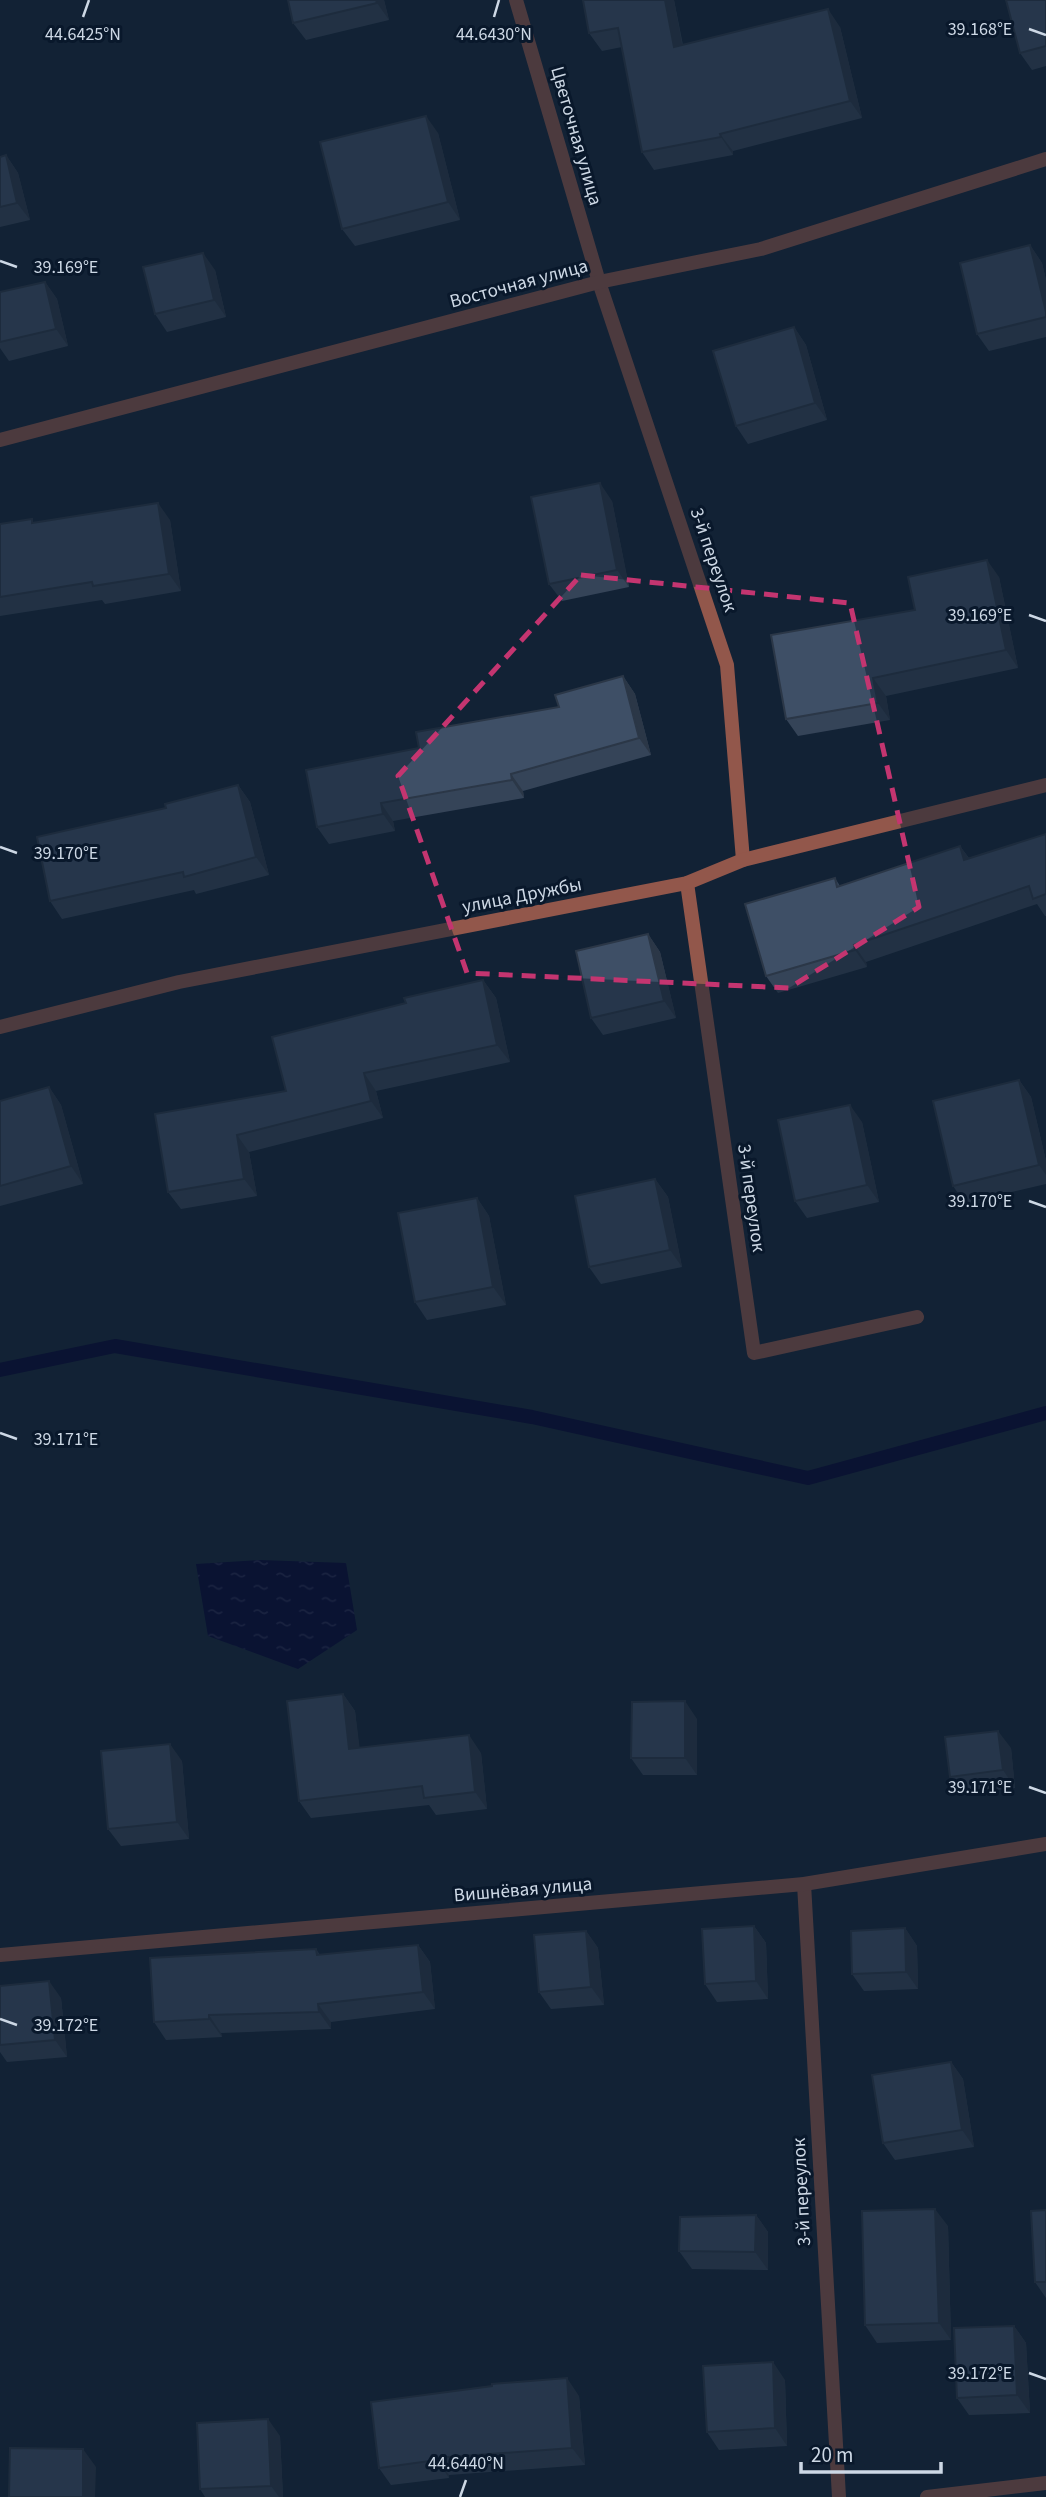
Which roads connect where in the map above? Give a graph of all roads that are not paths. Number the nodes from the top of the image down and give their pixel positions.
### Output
1 (516, 0) edge
2 (1046, 159) edge
3 (599, 282) junction
4 (0, 440) edge
5 (1046, 785) edge
6 (743, 860) junction
7 (687, 883) junction
8 (0, 1027) edge
9 (917, 1317) dead end
10 (1046, 1844) edge
11 (804, 1884) junction
12 (0, 1955) edge
13 (1046, 2483) edge
14 (839, 2497) edge
15 (927, 2497) edge

1 - 3 street, Цветочная улица
2 - 3 street, Восточная улица
3 - 4 street, Восточная улица
3 - 6 street, 3-й переулок
5 - 6 street, улица Дружбы
6 - 7 street, улица Дружбы
7 - 8 street, улица Дружбы
7 - 9 street, 3-й переулок
10 - 11 street, Вишнёвая улица
11 - 12 street, Вишнёвая улица
11 - 14 street, 3-й переулок
13 - 15 street

